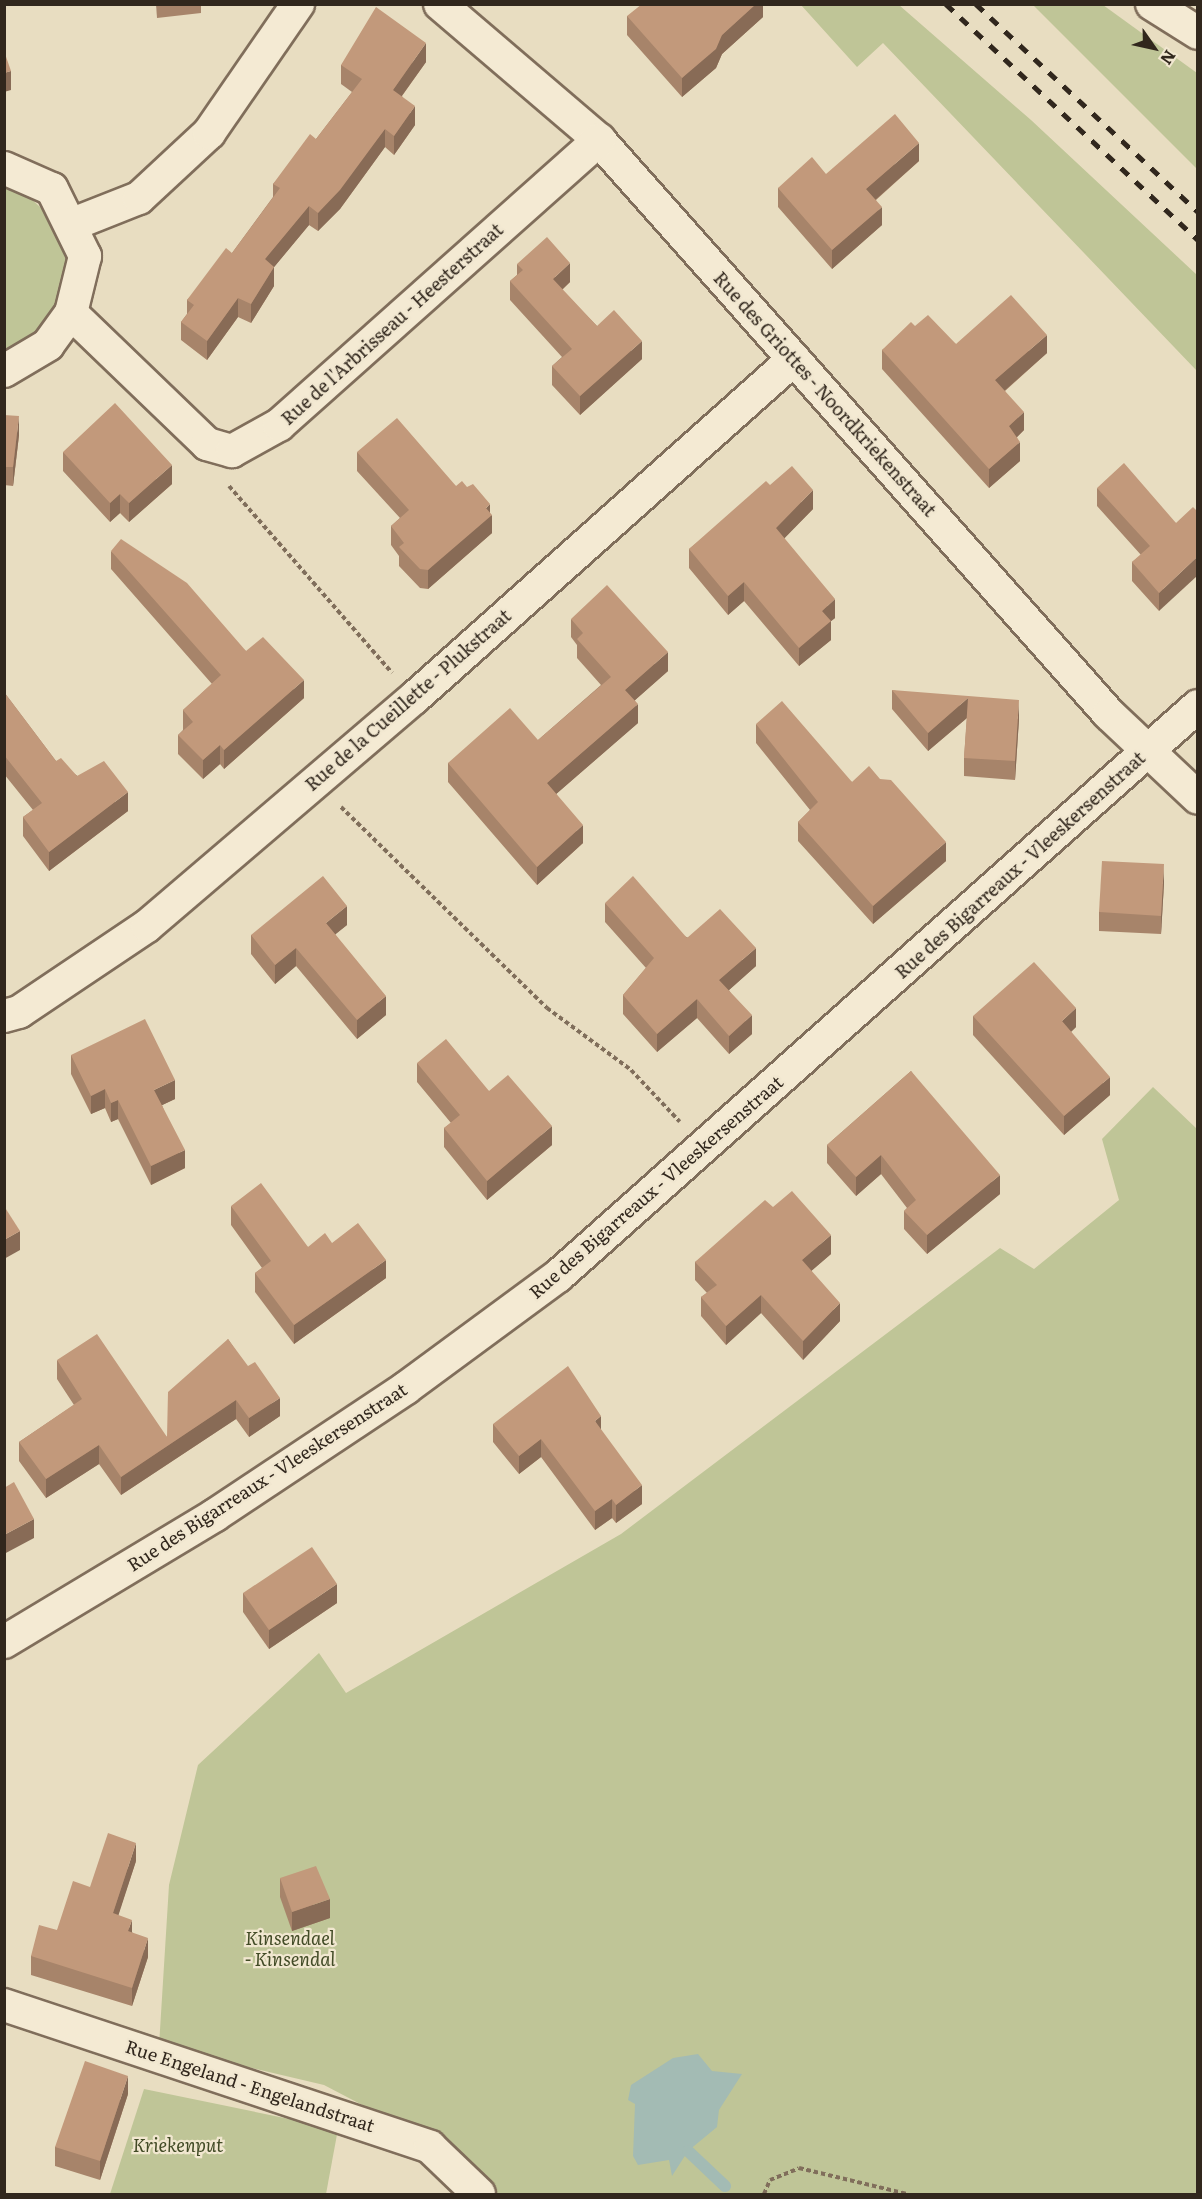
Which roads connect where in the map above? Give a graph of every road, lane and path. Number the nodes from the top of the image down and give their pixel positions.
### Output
1 (298, 4) edge
2 (440, 4) edge
3 (1152, 4) edge
4 (1197, 33) edge
5 (599, 140) junction
6 (4, 168) edge
7 (73, 224) junction
8 (71, 312) junction
9 (794, 359) junction
10 (4, 370) edge
11 (207, 444) junction
12 (414, 698) junction
13 (1197, 706) edge
14 (1149, 751) junction
15 (315, 781) junction
16 (1197, 798) edge
17 (4, 1016) edge
18 (703, 1147) junction
19 (4, 1642) edge
20 (4, 2005) edge
21 (765, 2192) edge
22 (479, 2194) edge
23 (907, 2194) edge

1 - 7 street
2 - 5 street, Rue des Griottes - Noordkriekenstraat
3 - 4 street
5 - 9 street, Rue des Griottes - Noordkriekenstraat
5 - 11 street, Rue de l'Arbrisseau - Heesterstraat
6 - 7 street
7 - 8 street
8 - 10 street
8 - 11 street
9 - 12 street, Rue de la Cueillette - Plukstraat
9 - 14 street, Rue des Griottes - Noordkriekenstraat
11 - 12 path
12 - 15 street, Rue de la Cueillette - Plukstraat
13 - 14 street, Rue des Bigarreaux - Vleeskersenstraat
14 - 16 street, Rue des Griottes - Noordkriekenstraat
14 - 18 street, Rue des Bigarreaux - Vleeskersenstraat
15 - 17 street, Rue de la Cueillette - Plukstraat
15 - 18 path
18 - 19 street, Rue des Bigarreaux - Vleeskersenstraat
20 - 22 street, Rue Engeland - Engelandstraat
21 - 23 path

